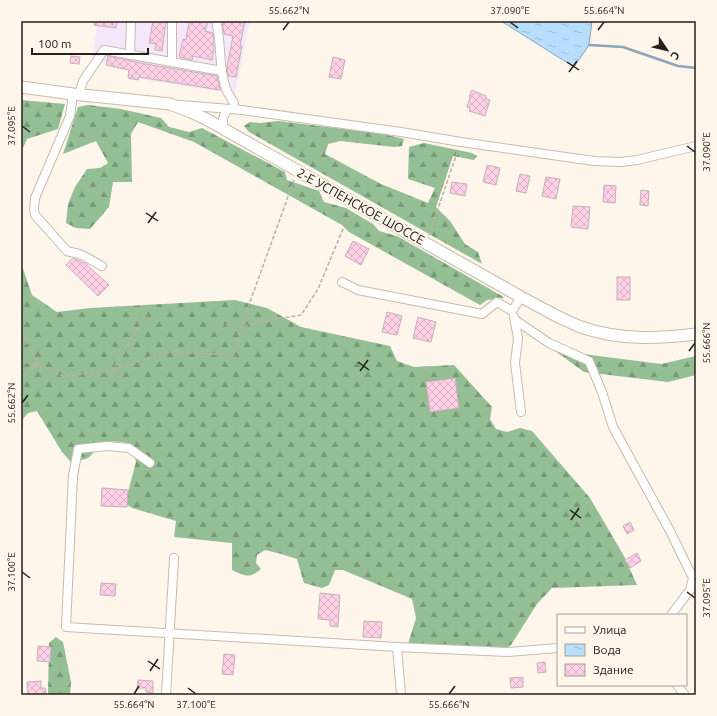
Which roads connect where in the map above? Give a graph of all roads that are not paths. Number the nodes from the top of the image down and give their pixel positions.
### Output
1 (130, 21) edge
2 (172, 21) edge
3 (216, 21) edge
4 (130, 55) junction
5 (172, 62) junction
6 (222, 71) junction
7 (21, 87) edge
8 (76, 94) junction
9 (170, 104) junction
10 (231, 106) junction
11 (229, 132) junction
12 (696, 146) edge
13 (102, 266) dead end
14 (342, 282) dead end
15 (521, 297) junction
16 (512, 311) junction
17 (515, 320) junction
18 (696, 334) edge
19 (521, 412) dead end
20 (150, 463) dead end
21 (174, 558) dead end
22 (672, 614) edge
23 (169, 633) junction
24 (397, 647) junction
25 (557, 648) edge
26 (678, 686) edge
27 (166, 695) edge
28 (401, 695) edge
29 (685, 695) edge

1 - 4 street
2 - 5 street
3 - 6 street
4 - 5 street
4 - 8 street
5 - 6 street
6 - 10 street
7 - 8 main road, 2-Е УСПЕНСКОЕ ШОССЕ
8 - 9 main road, 2-Е УСПЕНСКОЕ ШОССЕ
8 - 13 street
9 - 10 street
9 - 11 main road, 2-Е УСПЕНСКОЕ ШОССЕ
10 - 11 street
10 - 12 street
11 - 15 main road, 2-Е УСПЕНСКОЕ ШОССЕ
14 - 16 street
15 - 16 street
15 - 18 main road, 2-Е УСПЕНСКОЕ ШОССЕ
16 - 17 street
17 - 19 street
17 - 22 street
20 - 23 street
21 - 23 street
23 - 24 street
23 - 27 street
24 - 25 street
24 - 28 street
26 - 29 street

